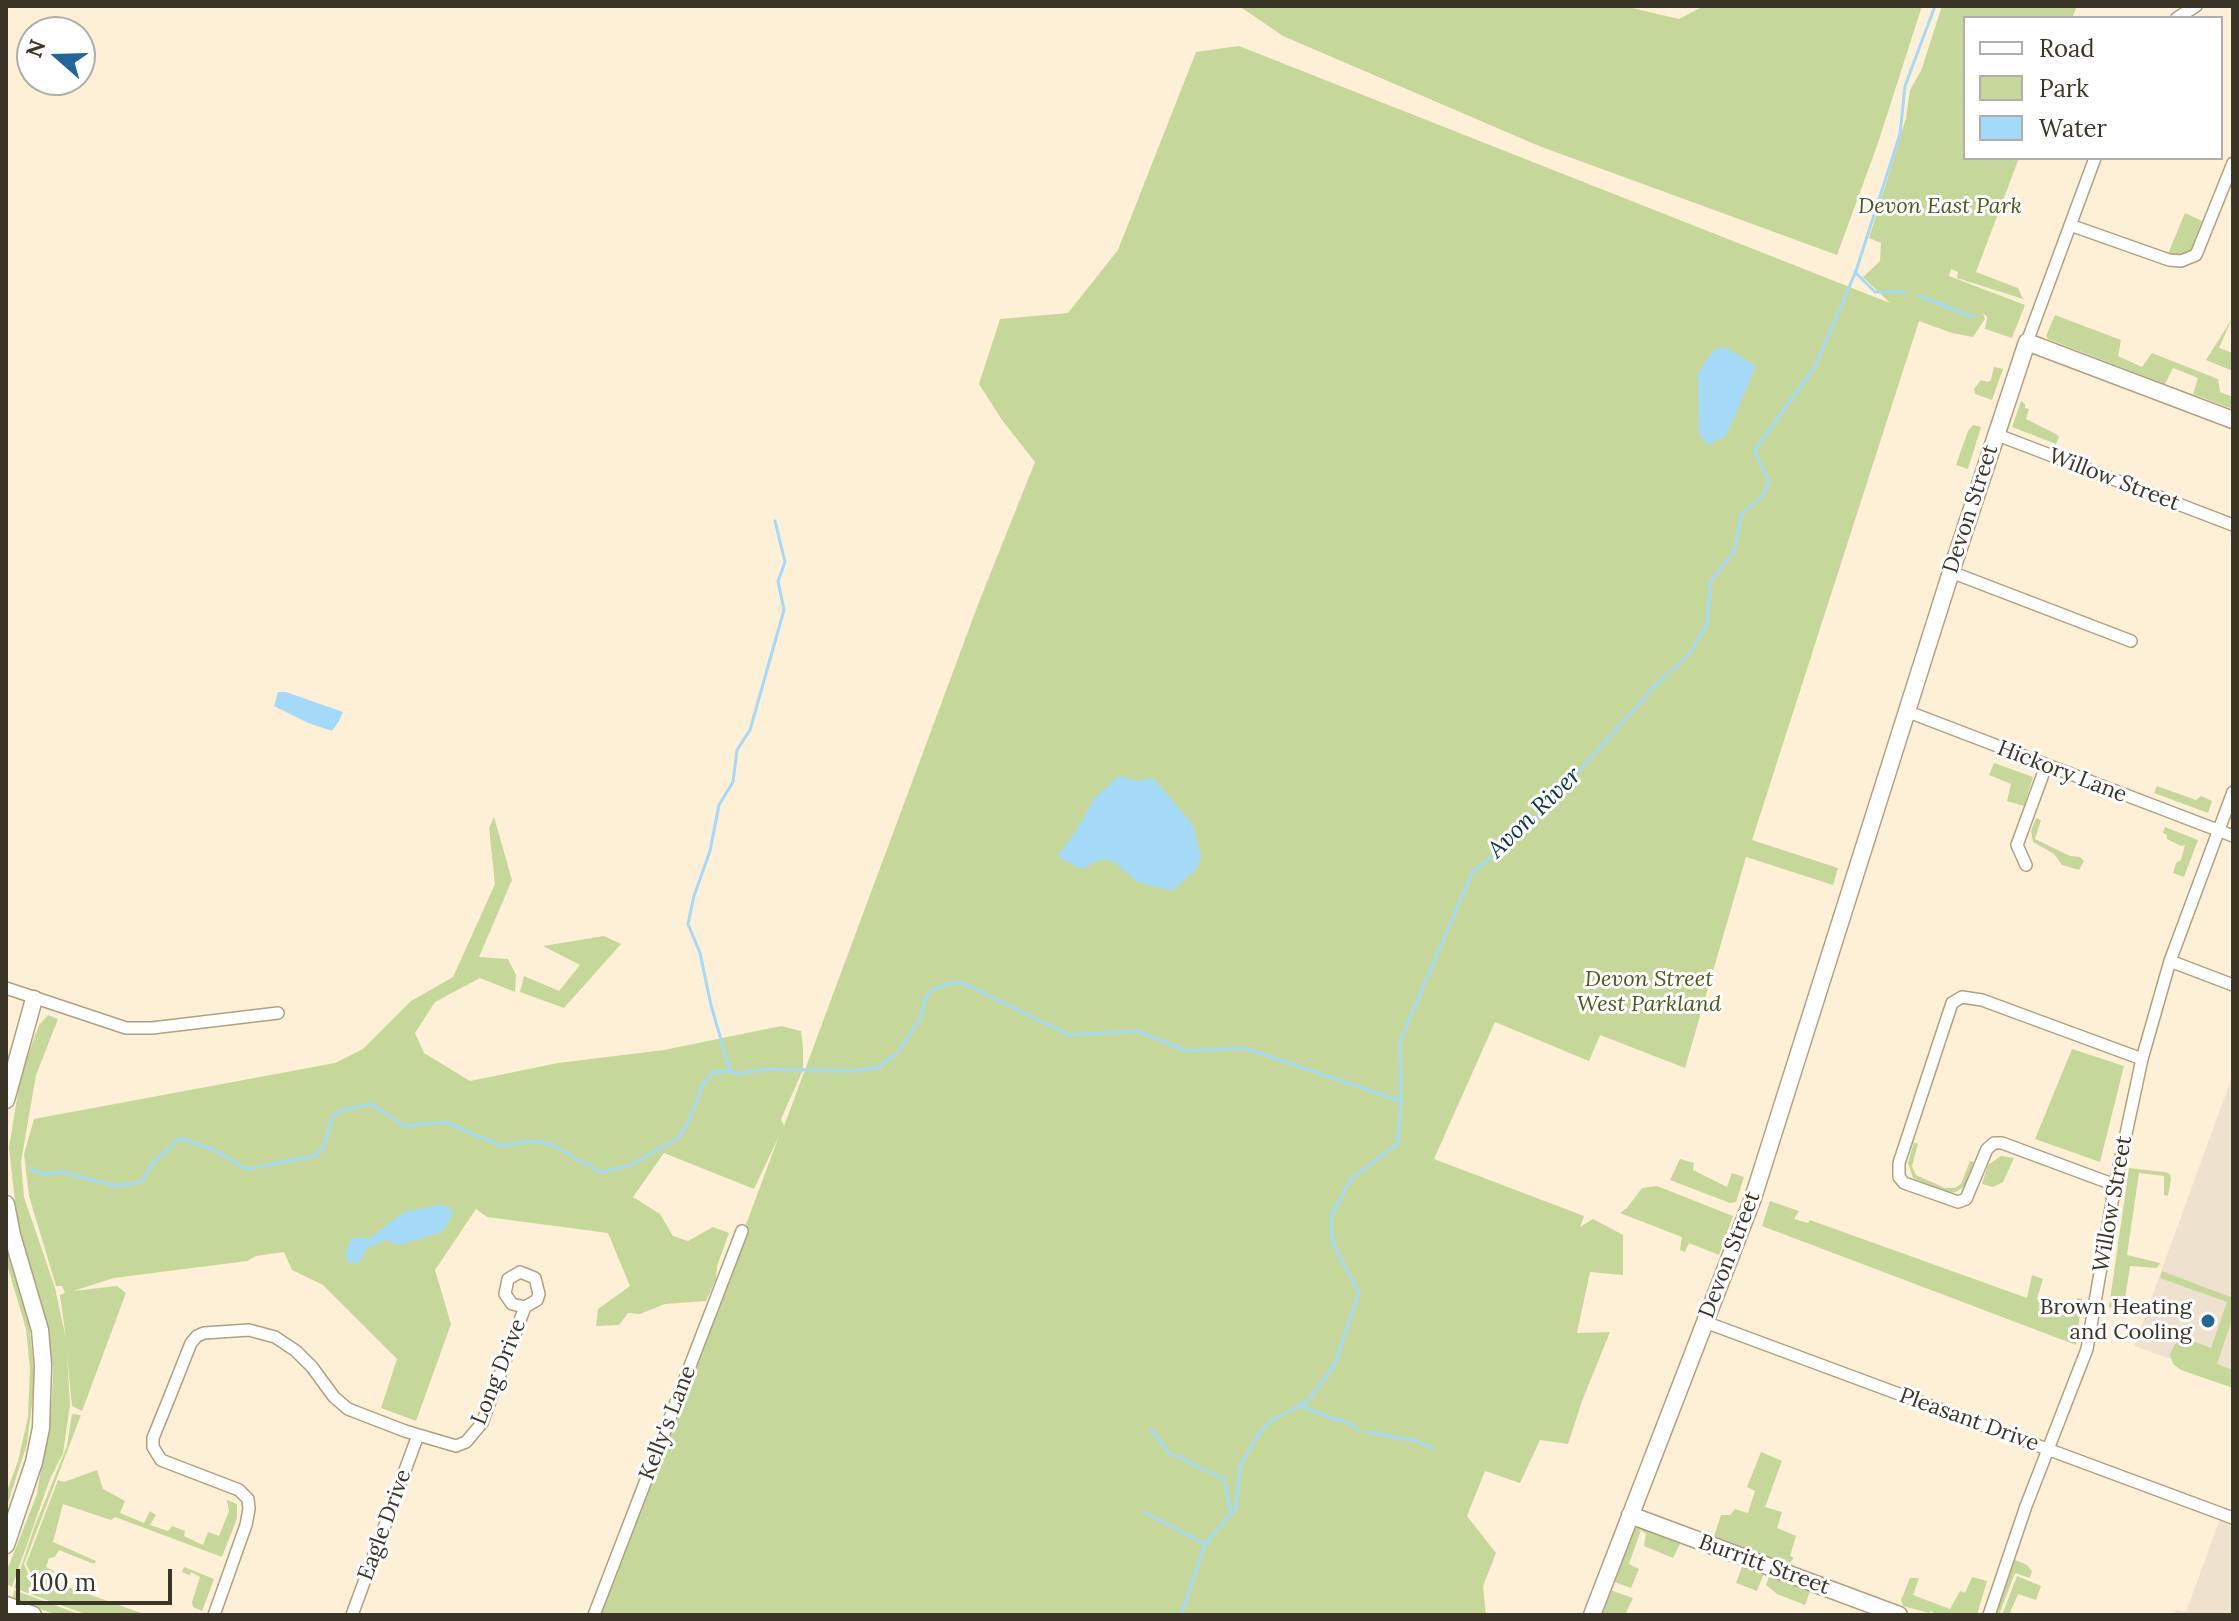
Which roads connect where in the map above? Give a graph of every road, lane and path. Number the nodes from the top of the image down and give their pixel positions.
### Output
1 (2094, 160) edge
2 (2233, 163) edge
3 (2070, 225) junction
4 (2027, 342) junction
5 (2233, 420) edge
6 (1995, 434) junction
7 (2233, 525) edge
8 (1951, 572) junction
9 (2131, 641) dead end
10 (1906, 711) junction
11 (2046, 766) junction
12 (2233, 792) edge
13 (2218, 831) junction
14 (2233, 836) edge
15 (2026, 865) dead end
16 (2170, 961) junction
17 (2233, 985) edge
18 (6, 988) edge
19 (34, 999) junction
20 (278, 1013) dead end
21 (2142, 1059) junction
22 (6, 1100) edge
23 (2115, 1185) junction
24 (6, 1204) edge
25 (742, 1231) dead end
26 (525, 1307) dead end
27 (1705, 1322) junction
28 (418, 1435) junction
29 (2048, 1450) junction
30 (1630, 1515) junction
31 (2233, 1518) edge
32 (6, 1545) edge
33 (6, 1605) edge
34 (33, 1615) edge
35 (214, 1615) edge
36 (352, 1615) edge
37 (594, 1615) edge
38 (1592, 1615) edge
39 (1899, 1615) edge
40 (1989, 1615) edge

1 - 3 street, Devon Street
2 - 3 street
3 - 4 street, Devon Street
4 - 5 street
4 - 6 street, Devon Street
6 - 7 street, Willow Street
6 - 8 street, Devon Street
8 - 9 street
8 - 10 street, Devon Street
10 - 11 street, Hickory Lane
10 - 27 street, Devon Street
11 - 13 street, Hickory Lane
11 - 15 street
12 - 13 street, Willow Street
13 - 14 street, Hickory Lane
13 - 16 street, Willow Street
16 - 17 street
16 - 21 street, Willow Street
18 - 19 street
19 - 20 street
19 - 22 street
21 - 23 street, Willow Street
21 - 23 street
23 - 29 street, Willow Street
24 - 32 street
25 - 37 street, Kelly's Lane
26 - 28 street, Long Drive
27 - 29 street, Pleasant Drive
27 - 30 street, Devon Street
28 - 35 street, Long Drive
28 - 36 street, Eagle Drive
29 - 31 street, Pleasant Drive
29 - 40 street, Willow Street
30 - 38 street, Devon Street
30 - 39 street, Burritt Street
33 - 34 street

